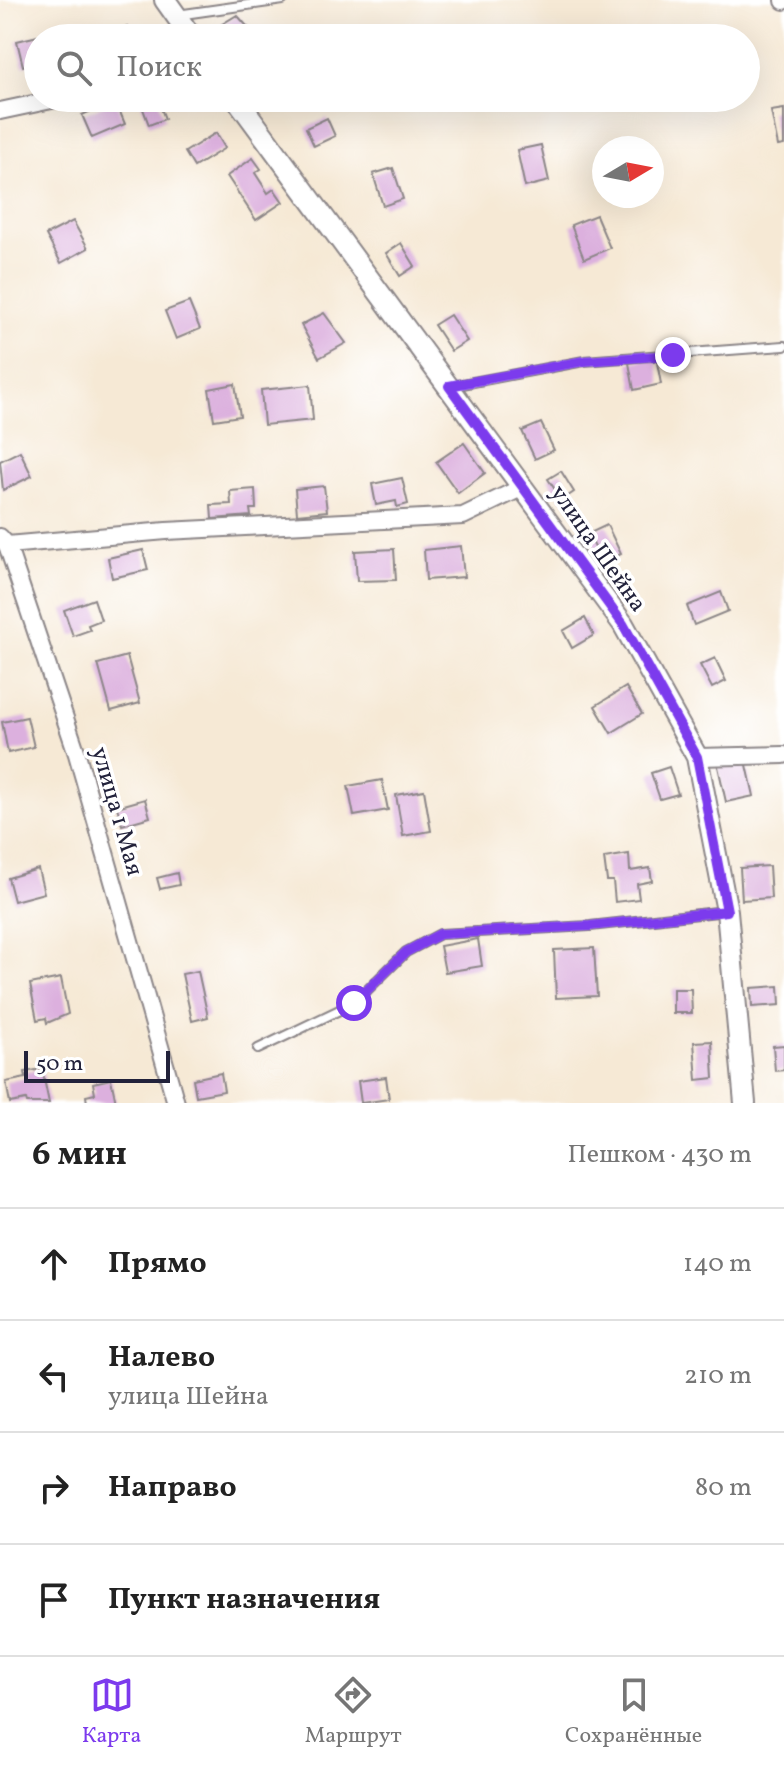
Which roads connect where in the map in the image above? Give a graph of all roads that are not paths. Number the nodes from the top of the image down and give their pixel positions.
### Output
1 (283, 0) edge
2 (171, 8) edge
3 (24, 106) edge
4 (0, 111) edge
5 (246, 112) edge
6 (784, 346) edge
7 (449, 386) junction
8 (523, 487) junction
9 (4, 541) edge
10 (784, 755) edge
11 (697, 757) junction
12 (727, 911) junction
13 (258, 1049) dead end
14 (176, 1103) edge
15 (745, 1103) edge

1 - 2 lane
3 - 4 street
5 - 7 street, улица Шейна
6 - 7 lane
7 - 8 street, улица Шейна
8 - 9 street
8 - 11 street, улица Шейна
9 - 14 street, улица 1 Мая
10 - 11 street
11 - 12 street, улица Шейна
12 - 13 lane
12 - 15 street, улица Шейна

